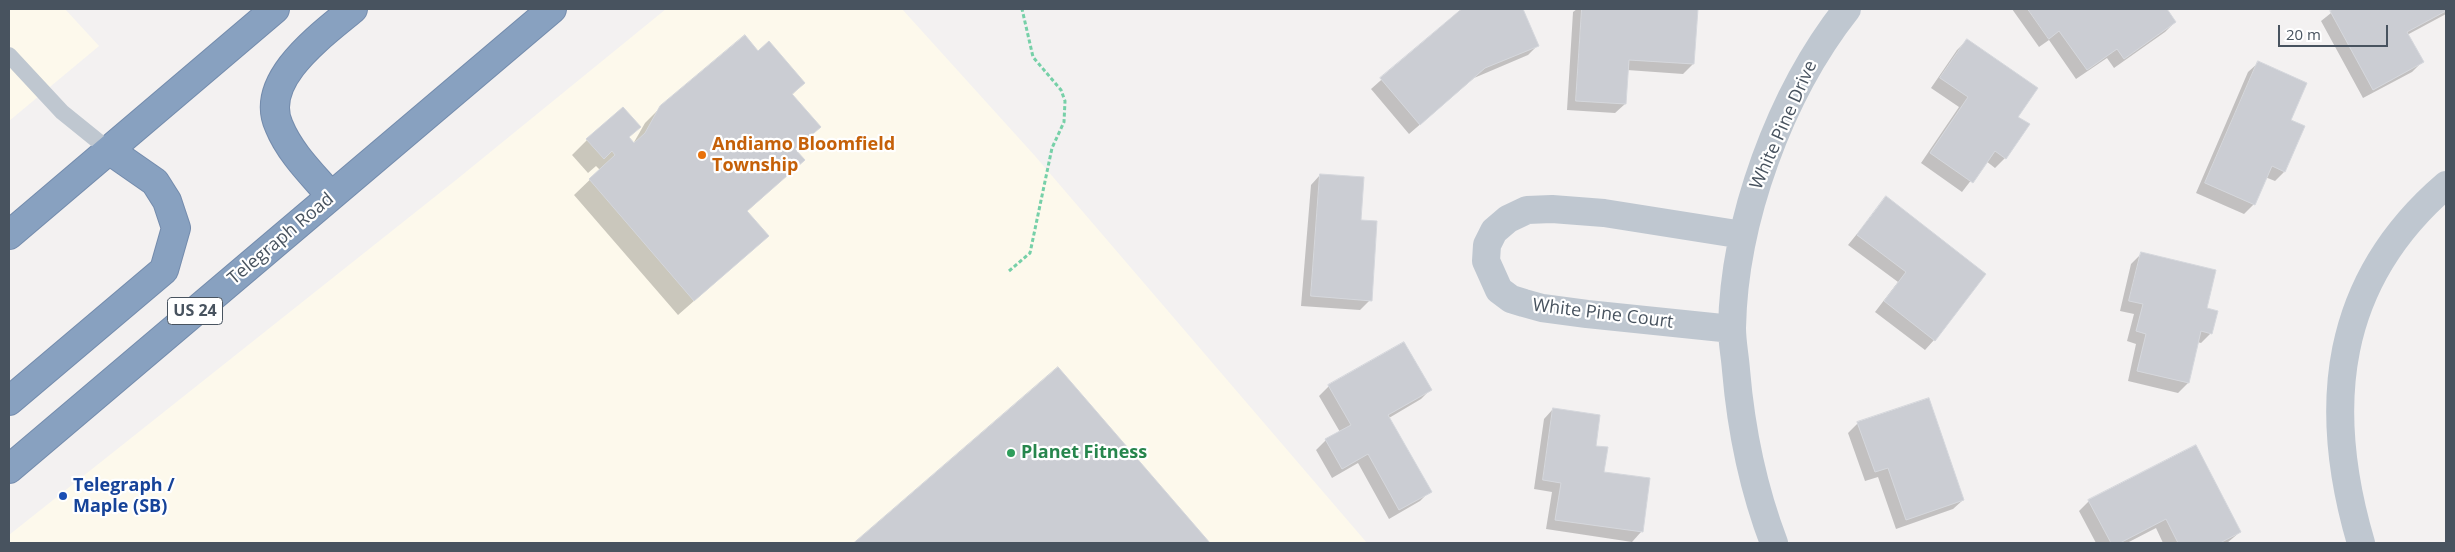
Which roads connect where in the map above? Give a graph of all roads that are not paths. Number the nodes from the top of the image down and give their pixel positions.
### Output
1 (276, 9) edge
2 (353, 9) edge
3 (552, 9) edge
4 (1846, 9) edge
5 (9, 55) edge
6 (109, 150) junction
7 (2446, 185) edge
8 (331, 196) junction
9 (9, 234) edge
10 (1743, 235) junction
11 (1732, 329) junction
12 (9, 401) edge
13 (9, 469) edge
14 (1774, 543) edge
15 (2360, 543) edge

1 - 6 highway
2 - 8 highway
3 - 8 highway, Telegraph Road / US 24
4 - 10 street, White Pine Drive
5 - 6 lane
6 - 9 highway
6 - 12 highway
7 - 15 street
8 - 13 highway, Telegraph Road / US 24
10 - 11 street, White Pine Drive
10 - 11 street, White Pine Court
11 - 14 street, White Pine Drive

